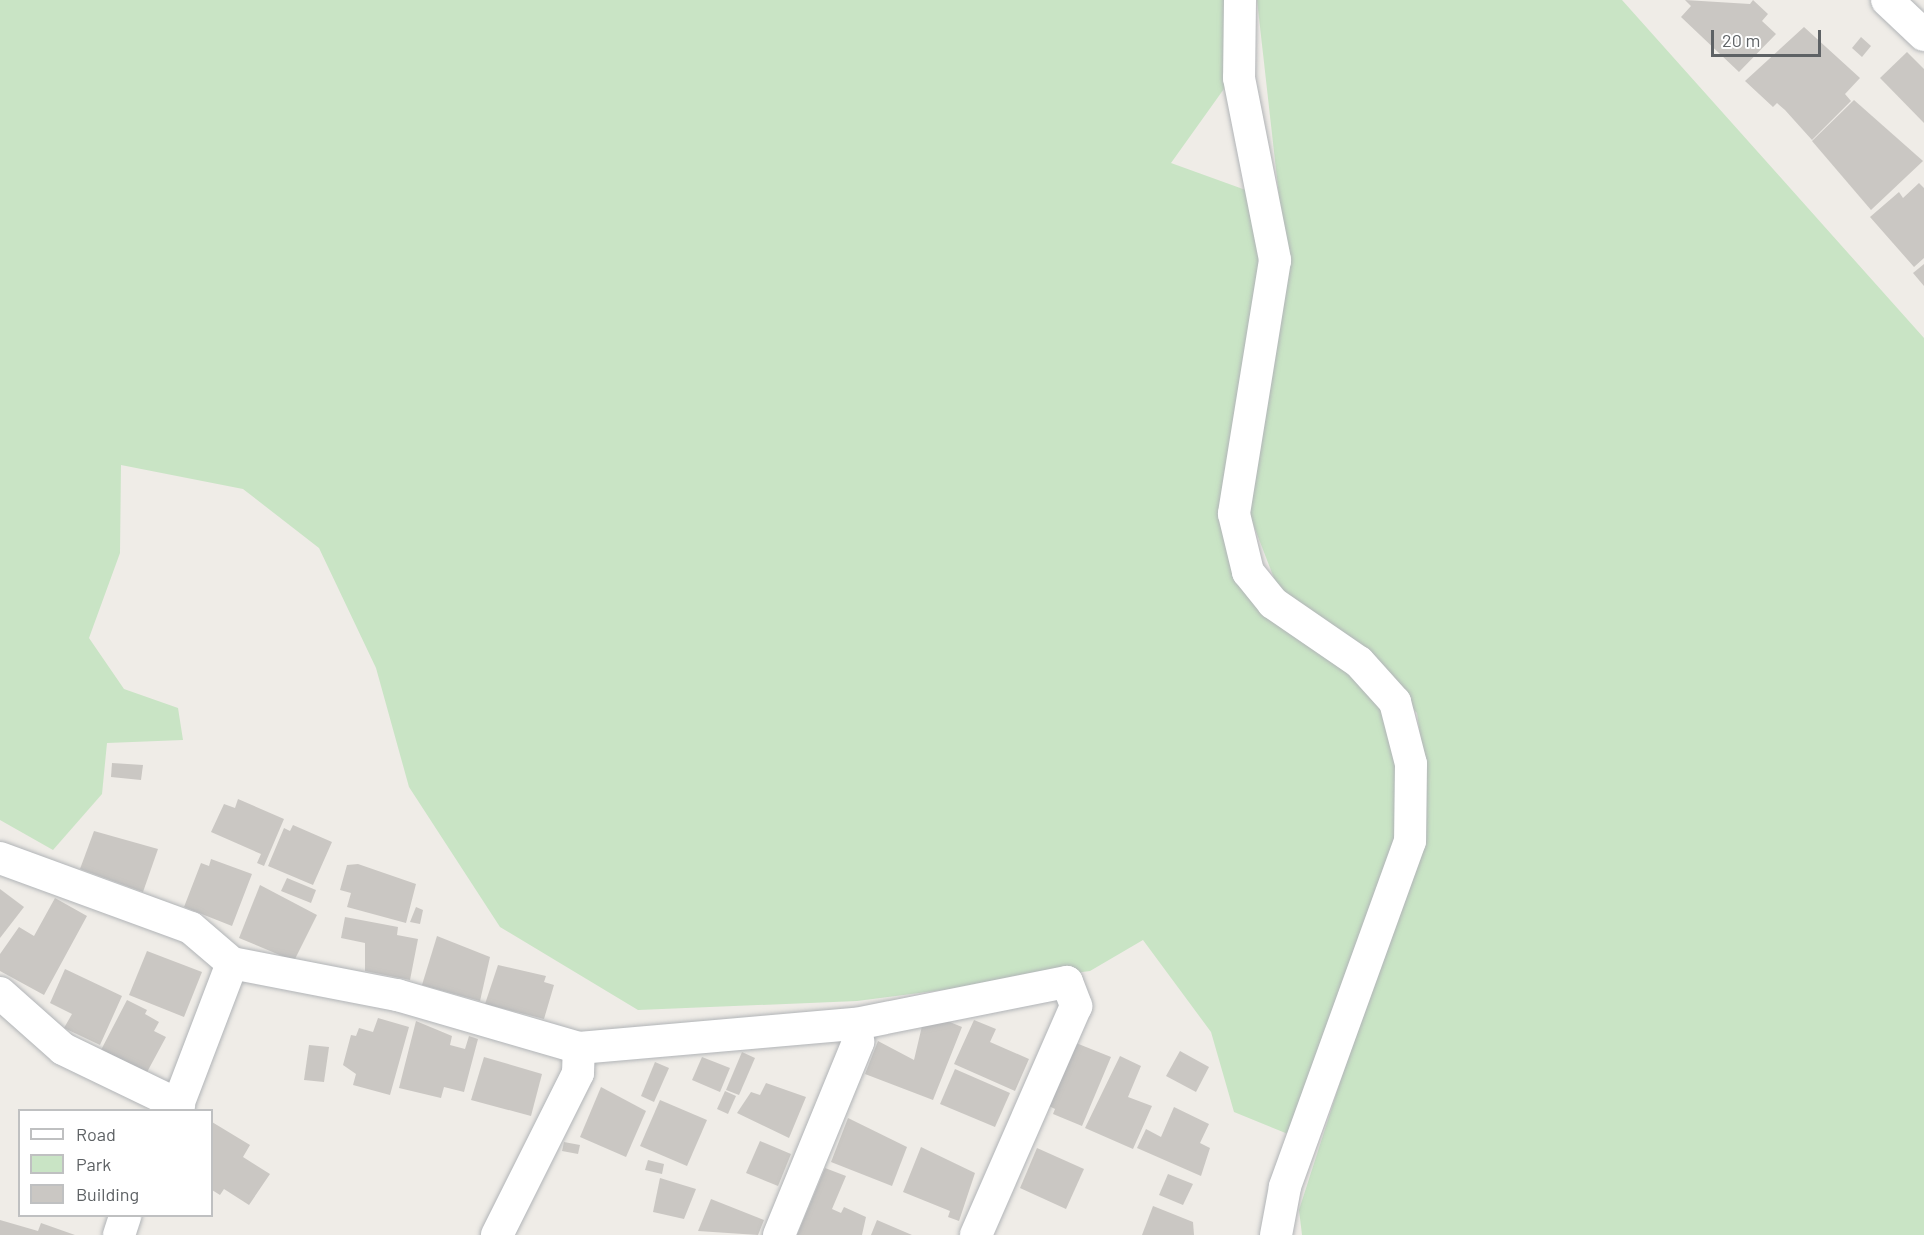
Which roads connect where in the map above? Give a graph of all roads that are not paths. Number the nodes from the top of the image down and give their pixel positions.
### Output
1 (1240, 0) edge
2 (1887, 0) edge
3 (1924, 35) edge
4 (0, 858) edge
5 (232, 963) junction
6 (0, 993) edge
7 (856, 1024) junction
8 (579, 1048) junction
9 (177, 1108) edge
10 (124, 1217) edge
11 (119, 1235) edge
12 (497, 1235) edge
13 (779, 1235) edge
14 (976, 1235) edge
15 (1276, 1235) edge

1 - 15 street
2 - 3 street
4 - 5 street
5 - 8 street
5 - 9 street
6 - 9 street
7 - 8 street
7 - 13 street
7 - 14 street
8 - 12 street
10 - 11 street

